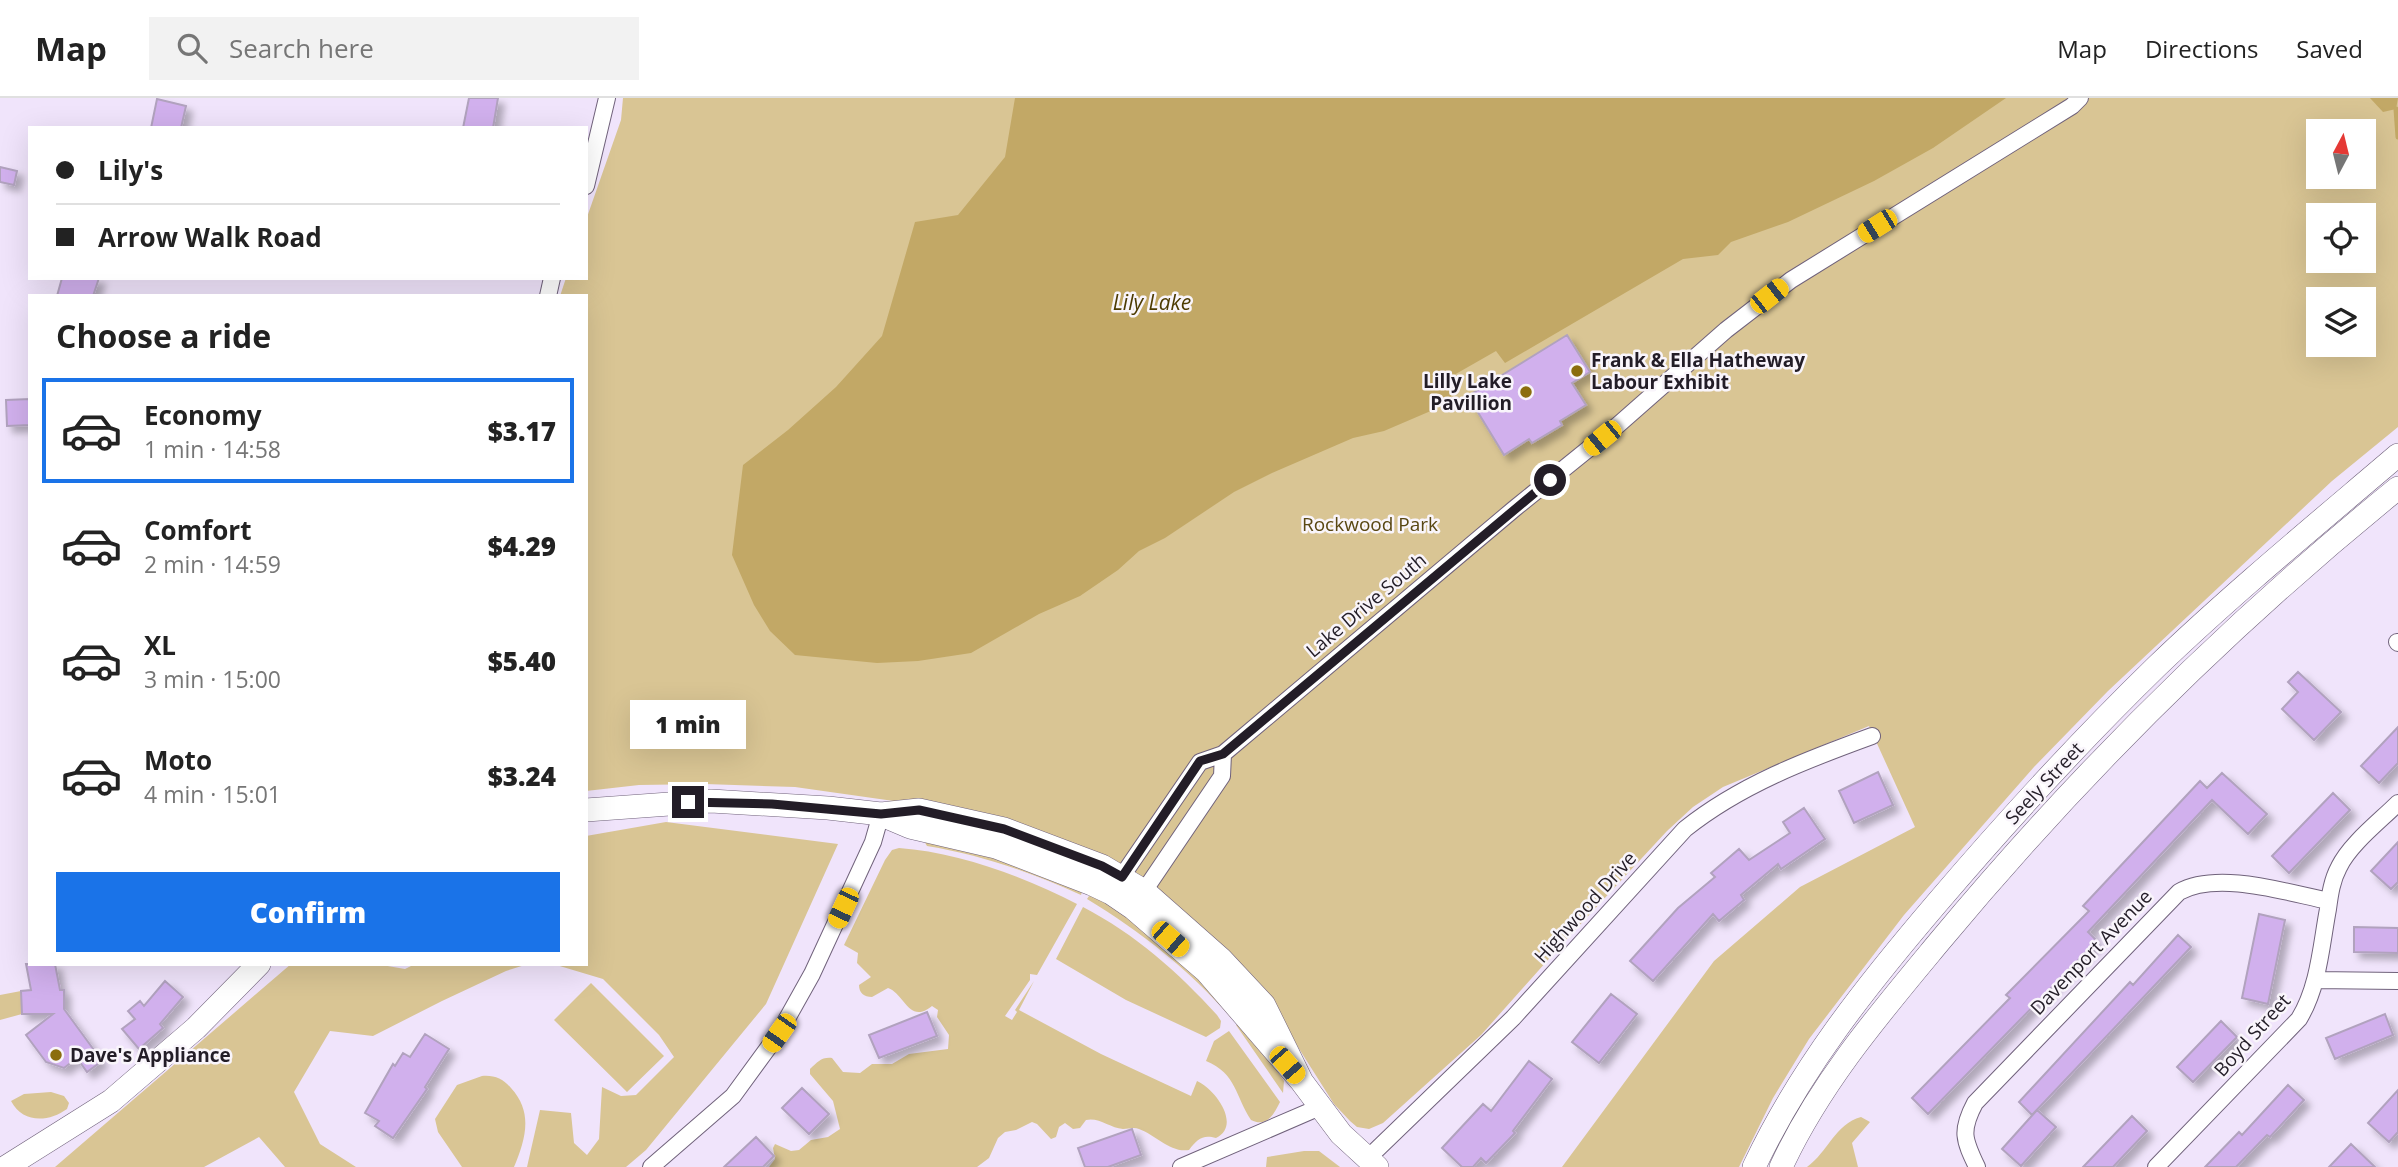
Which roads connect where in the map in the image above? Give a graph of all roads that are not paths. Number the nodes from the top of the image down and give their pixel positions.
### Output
1 (607, 98) edge
2 (2080, 98) edge
3 (588, 178) edge
4 (2398, 455) edge
5 (2398, 488) edge
6 (1872, 736) dead end
7 (1223, 754) junction
8 (2398, 803) edge
9 (588, 810) edge
10 (881, 814) junction
11 (1116, 885) junction
12 (1139, 899) junction
13 (2329, 901) junction
14 (257, 966) edge
15 (2315, 980) junction
16 (2398, 981) edge
17 (1320, 1107) junction
18 (1372, 1163) edge
19 (6, 1167) edge
20 (651, 1167) edge
21 (1181, 1167) edge
22 (1754, 1167) edge
23 (1781, 1167) edge
24 (1977, 1167) edge
25 (2156, 1167) edge

1 - 3 street
2 - 7 street, Lake Drive South
4 - 22 main road, Seely Street
5 - 23 main road, Seely Street
6 - 18 street, Highwood Drive
7 - 11 street, Lake Drive South
7 - 12 street
8 - 13 street, Boyd Street
9 - 10 main road
10 - 11 main road
10 - 20 street
11 - 12 main road
12 - 17 main road
13 - 15 street, Boyd Street
13 - 24 street, Davenport Avenue
14 - 19 main road
15 - 16 street
15 - 25 street, Boyd Street
17 - 18 main road
17 - 21 street

